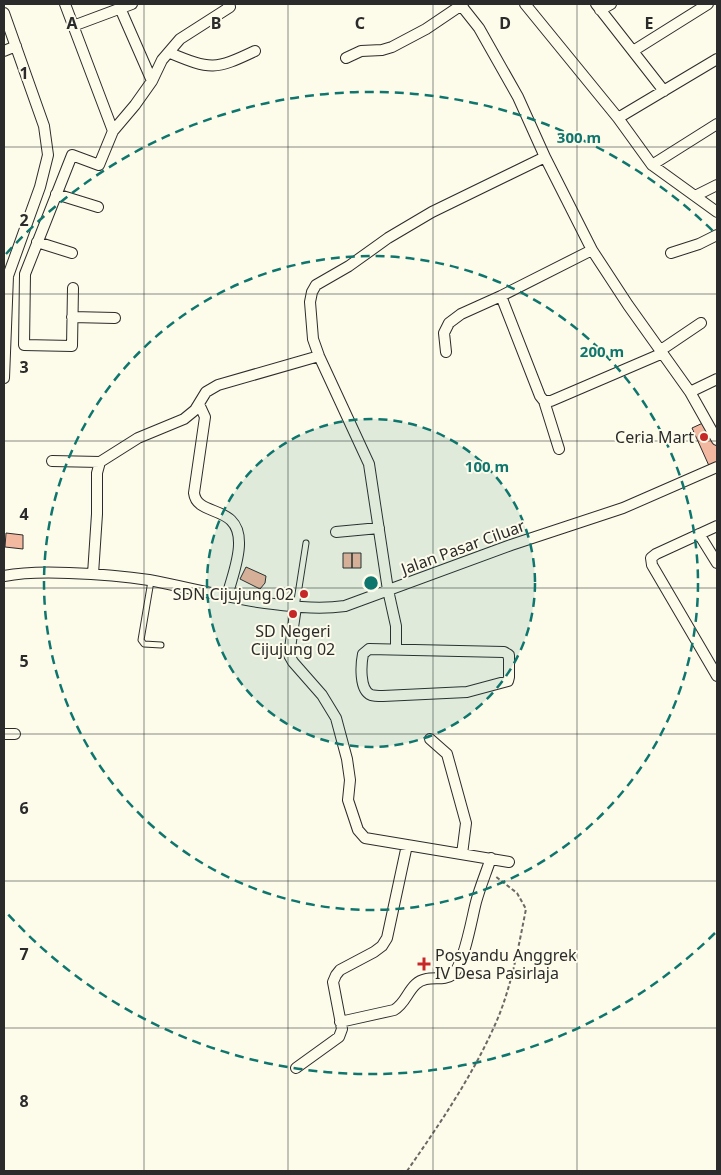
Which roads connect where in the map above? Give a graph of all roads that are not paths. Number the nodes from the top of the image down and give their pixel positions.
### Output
1 (65, 4) edge
2 (132, 4) edge
3 (228, 4) edge
4 (461, 4) edge
5 (526, 4) edge
6 (611, 4) edge
7 (708, 4) edge
8 (598, 7) edge
9 (120, 8) junction
10 (4, 13) edge
11 (73, 26) junction
12 (16, 46) junction
13 (4, 51) edge
14 (255, 51) dead end
15 (634, 51) junction
16 (170, 53) junction
17 (346, 58) dead end
18 (717, 59) edge
19 (152, 81) junction
20 (664, 91) junction
21 (618, 118) junction
22 (717, 124) edge
23 (113, 131) junction
24 (544, 157) junction
25 (652, 165) junction
26 (717, 184) edge
27 (56, 194) junction
28 (695, 196) junction
29 (98, 207) dead end
30 (717, 212) edge
31 (717, 235) edge
32 (37, 242) junction
33 (592, 250) junction
34 (671, 252) dead end
35 (72, 253) dead end
36 (6, 276) edge
37 (73, 288) dead end
38 (501, 296) junction
39 (72, 317) junction
40 (115, 318) dead end
41 (701, 323) dead end
42 (446, 352) dead end
43 (662, 352) junction
44 (319, 356) junction
45 (4, 378) edge
46 (717, 380) edge
47 (690, 392) junction
48 (544, 401) junction
49 (199, 404) junction
50 (717, 440) edge
51 (559, 450) dead end
52 (52, 461) dead end
53 (100, 462) junction
54 (717, 467) edge
55 (717, 526) edge
56 (379, 528) junction
57 (336, 532) dead end
58 (699, 534) junction
59 (306, 543) dead end
60 (717, 563) edge
61 (93, 574) junction
62 (4, 576) edge
63 (152, 581) junction
64 (388, 590) junction
65 (226, 597) junction
66 (296, 607) junction
67 (161, 645) dead end
68 (396, 649) junction
69 (717, 676) edge
70 (4, 734) edge
71 (15, 734) dead end
72 (430, 739) dead end
73 (407, 845) junction
74 (462, 854) junction
75 (491, 858) junction
76 (509, 862) dead end
77 (340, 1022) junction
78 (296, 1068) dead end

1 - 11 street
2 - 9 street
3 - 16 street
4 - 17 street
4 - 24 street
5 - 21 street
6 - 8 street
7 - 15 street
8 - 15 street
9 - 11 street
9 - 19 street
10 - 12 street
11 - 23 street
12 - 13 street
12 - 36 street
14 - 16 street
15 - 20 street
16 - 19 street
18 - 20 street
19 - 23 street
20 - 21 street
21 - 25 street
22 - 25 street
23 - 27 street
24 - 33 street
24 - 44 street
25 - 28 street
26 - 28 street
27 - 29 street
27 - 32 street
28 - 30 street
31 - 34 street
32 - 35 street
32 - 39 street
33 - 38 street
33 - 43 street
36 - 45 street
37 - 39 street
38 - 42 street
38 - 48 street
39 - 40 street
41 - 43 street
43 - 47 street
43 - 48 street
44 - 49 street
44 - 56 street
46 - 47 street
47 - 50 street
48 - 51 street
49 - 53 street
49 - 65 street
52 - 53 street
53 - 61 street
54 - 64 street, Jalan Pasar Ciluar
55 - 58 street
56 - 57 street
56 - 64 street
58 - 60 street
58 - 69 street
59 - 66 lane
61 - 62 street, Jalan Pasar Ciluar
61 - 63 street, Jalan Pasar Ciluar
63 - 65 street, Jalan Pasar Ciluar
63 - 67 lane
64 - 66 street, Jalan Pasar Ciluar
64 - 68 street
65 - 66 street, Jalan Pasar Ciluar
66 - 73 street
68 - 68 street
70 - 71 street
72 - 74 street
73 - 74 street
73 - 77 street
74 - 75 street
75 - 76 street
75 - 77 street
77 - 78 street

